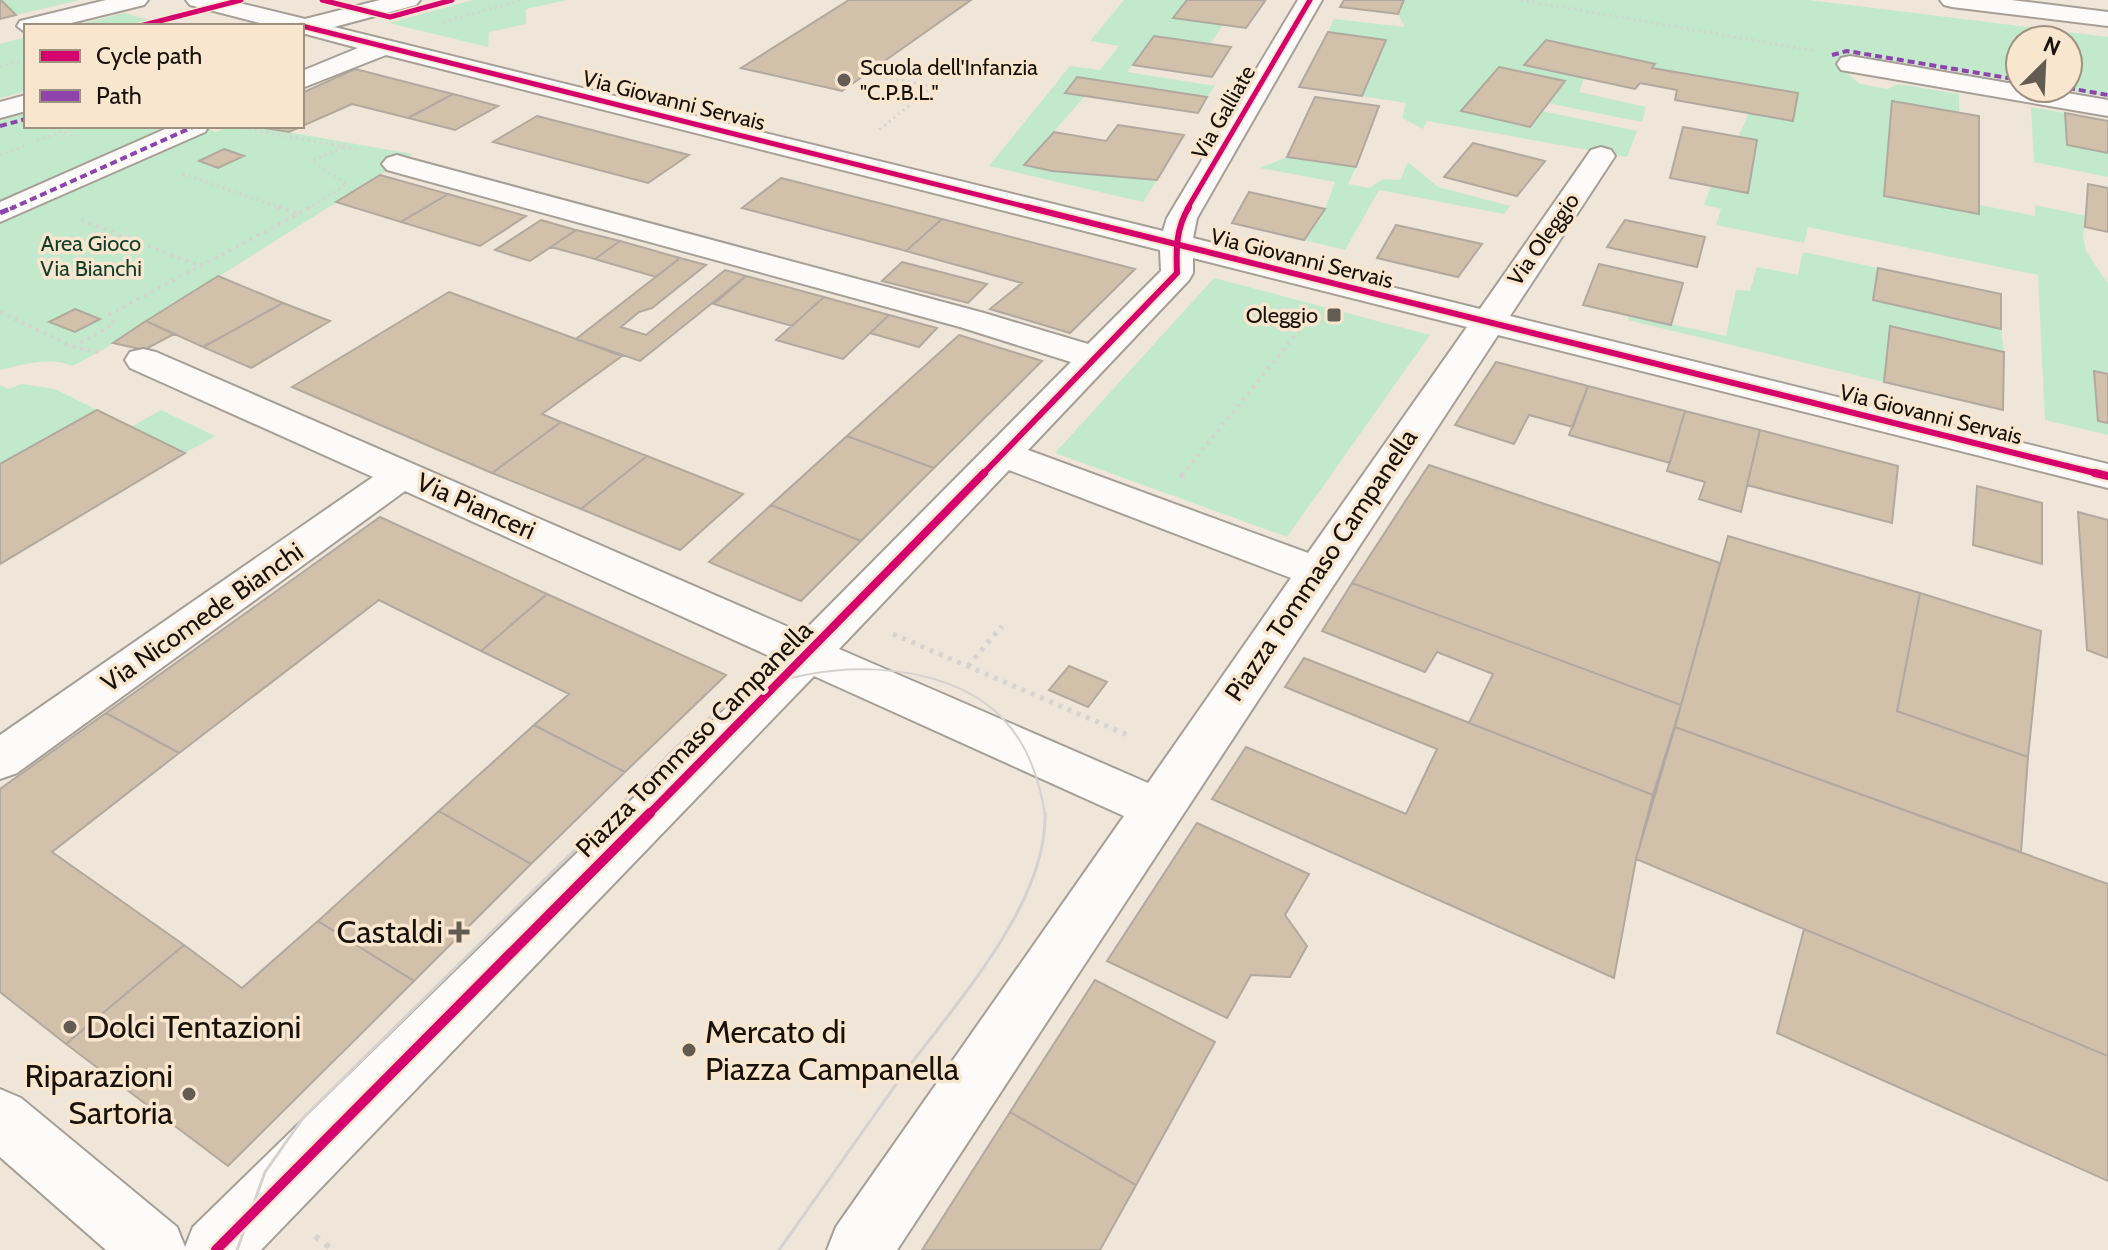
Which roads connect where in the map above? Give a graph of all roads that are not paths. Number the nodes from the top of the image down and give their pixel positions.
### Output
1 (136, 0) edge
2 (198, 0) edge
3 (408, 0) edge
4 (1310, 0) edge
5 (1952, 0) edge
6 (2108, 19) edge
7 (36, 24) edge
8 (295, 24) edge
9 (304, 26) edge
10 (304, 26) edge
11 (24, 27) edge
12 (0, 33) edge
13 (382, 47) junction
14 (1850, 64) road end
15 (304, 79) edge
16 (24, 104) edge
17 (2108, 108) edge
18 (0, 110) edge
19 (191, 128) edge
20 (1601, 156) dead end
21 (397, 164) road end
22 (0, 213) edge
23 (1176, 245) junction
24 (1485, 322) junction
25 (1096, 358) junction
26 (143, 360) road end
27 (1002, 454) junction
28 (403, 474) junction
29 (2108, 476) edge
30 (1317, 572) junction
31 (809, 653) junction
32 (0, 760) edge
33 (1156, 808) junction
34 (0, 1118) edge
35 (154, 1250) edge
36 (216, 1250) edge
37 (859, 1250) edge

1 - 7 street
2 - 8 street, Via Giovanni Servais
3 - 9 street
4 - 23 street, Via Galliate
5 - 6 street
10 - 13 street, Via Giovanni Servais
11 - 12 street
13 - 15 street
13 - 23 street, Via Giovanni Servais
14 - 17 street
16 - 18 street
19 - 22 street
20 - 24 street, Via Oleggio
21 - 25 street
23 - 24 street, Via Giovanni Servais
23 - 25 street, Piazza Tommaso Campanella
24 - 29 street, Via Giovanni Servais
24 - 30 street, Piazza Tommaso Campanella
25 - 27 street, Piazza Tommaso Campanella
26 - 28 street, Via Pianceri
27 - 30 street
27 - 31 street, Piazza Tommaso Campanella
28 - 31 street, Via Pianceri
28 - 32 street, Via Nicomede Bianchi
30 - 33 street, Piazza Tommaso Campanella
31 - 33 street, Piazza Tommaso Campanella
31 - 36 street, Piazza Tommaso Campanella
33 - 37 street, Piazza Tommaso Campanella
34 - 35 street

